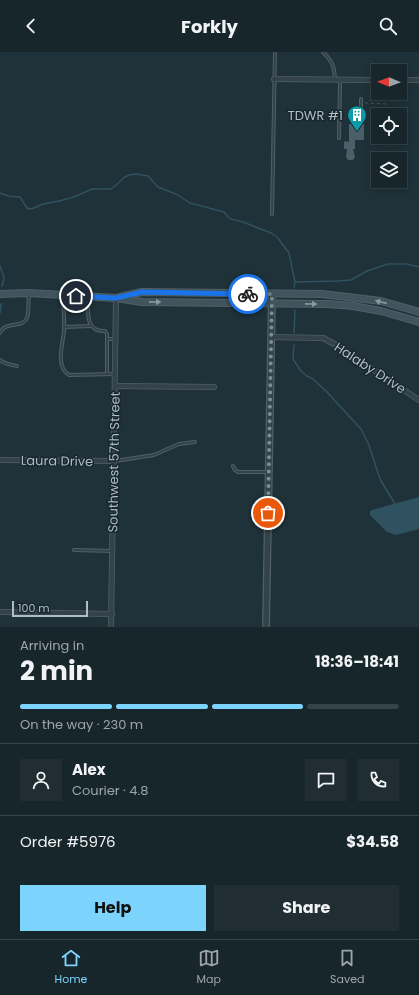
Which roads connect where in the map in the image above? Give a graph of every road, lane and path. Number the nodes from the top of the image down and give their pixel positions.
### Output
1 (275, 52) edge
2 (323, 52) edge
3 (274, 79) junction
4 (337, 79) junction
5 (371, 80) edge
6 (407, 80) edge
7 (419, 80) edge
8 (361, 99) dead end
9 (365, 103) dead end
10 (388, 104) dead end
11 (361, 113) dead end
12 (339, 138) dead end
13 (272, 214) dead end
14 (29, 293) junction
15 (0, 294) edge
16 (272, 294) junction
17 (63, 295) junction
18 (88, 296) junction
19 (116, 298) junction
20 (272, 303) junction
21 (419, 312) edge
22 (419, 322) edge
23 (91, 326) junction
24 (64, 327) junction
25 (0, 333) edge
26 (271, 337) junction
27 (107, 339) junction
28 (116, 339) junction
29 (107, 354) junction
30 (116, 354) junction
31 (0, 360) edge
32 (17, 366) dead end
33 (107, 374) junction
34 (115, 374) junction
35 (115, 386) junction
36 (214, 387) dead end
37 (419, 400) edge
38 (195, 442) dead end
39 (0, 460) edge
40 (114, 461) junction
41 (232, 466) dead end
42 (269, 472) junction
43 (74, 550) dead end
44 (113, 551) junction
45 (0, 612) edge
46 (112, 614) junction
47 (112, 627) edge
48 (266, 627) edge

1 - 3 lane
2 - 4 lane
3 - 4 street
3 - 13 lane
4 - 5 street
4 - 12 lane
6 - 7 street
8 - 11 lane
9 - 10 path
14 - 15 main road
14 - 17 main road
14 - 25 lane
16 - 19 main road
16 - 20 street
21 -> 16 main road
17 - 18 main road
17 - 24 lane
18 - 19 main road
18 - 23 lane
19 -> 20 main road
19 - 28 street, Southwest 57th Street
20 -> 22 main road
20 - 26 street
23 - 24 lane
23 - 27 lane
24 - 33 lane
26 - 37 street, Halaby Drive
26 - 42 street
27 - 28 lane
27 - 29 lane
28 - 30 street, Southwest 57th Street
29 - 30 lane
29 - 33 lane
30 - 34 street, Southwest 57th Street
31 - 32 lane
33 - 34 lane
34 - 35 street, Southwest 57th Street
35 - 36 street
35 - 40 street, Southwest 57th Street
38 - 40 lane
39 - 40 street, Laura Drive
40 - 44 street, Southwest 57th Street
41 - 42 lane
42 - 48 street
43 - 44 lane
44 - 46 street, Southwest 57th Street
45 - 46 street
46 - 47 street, Southwest 57th Street

